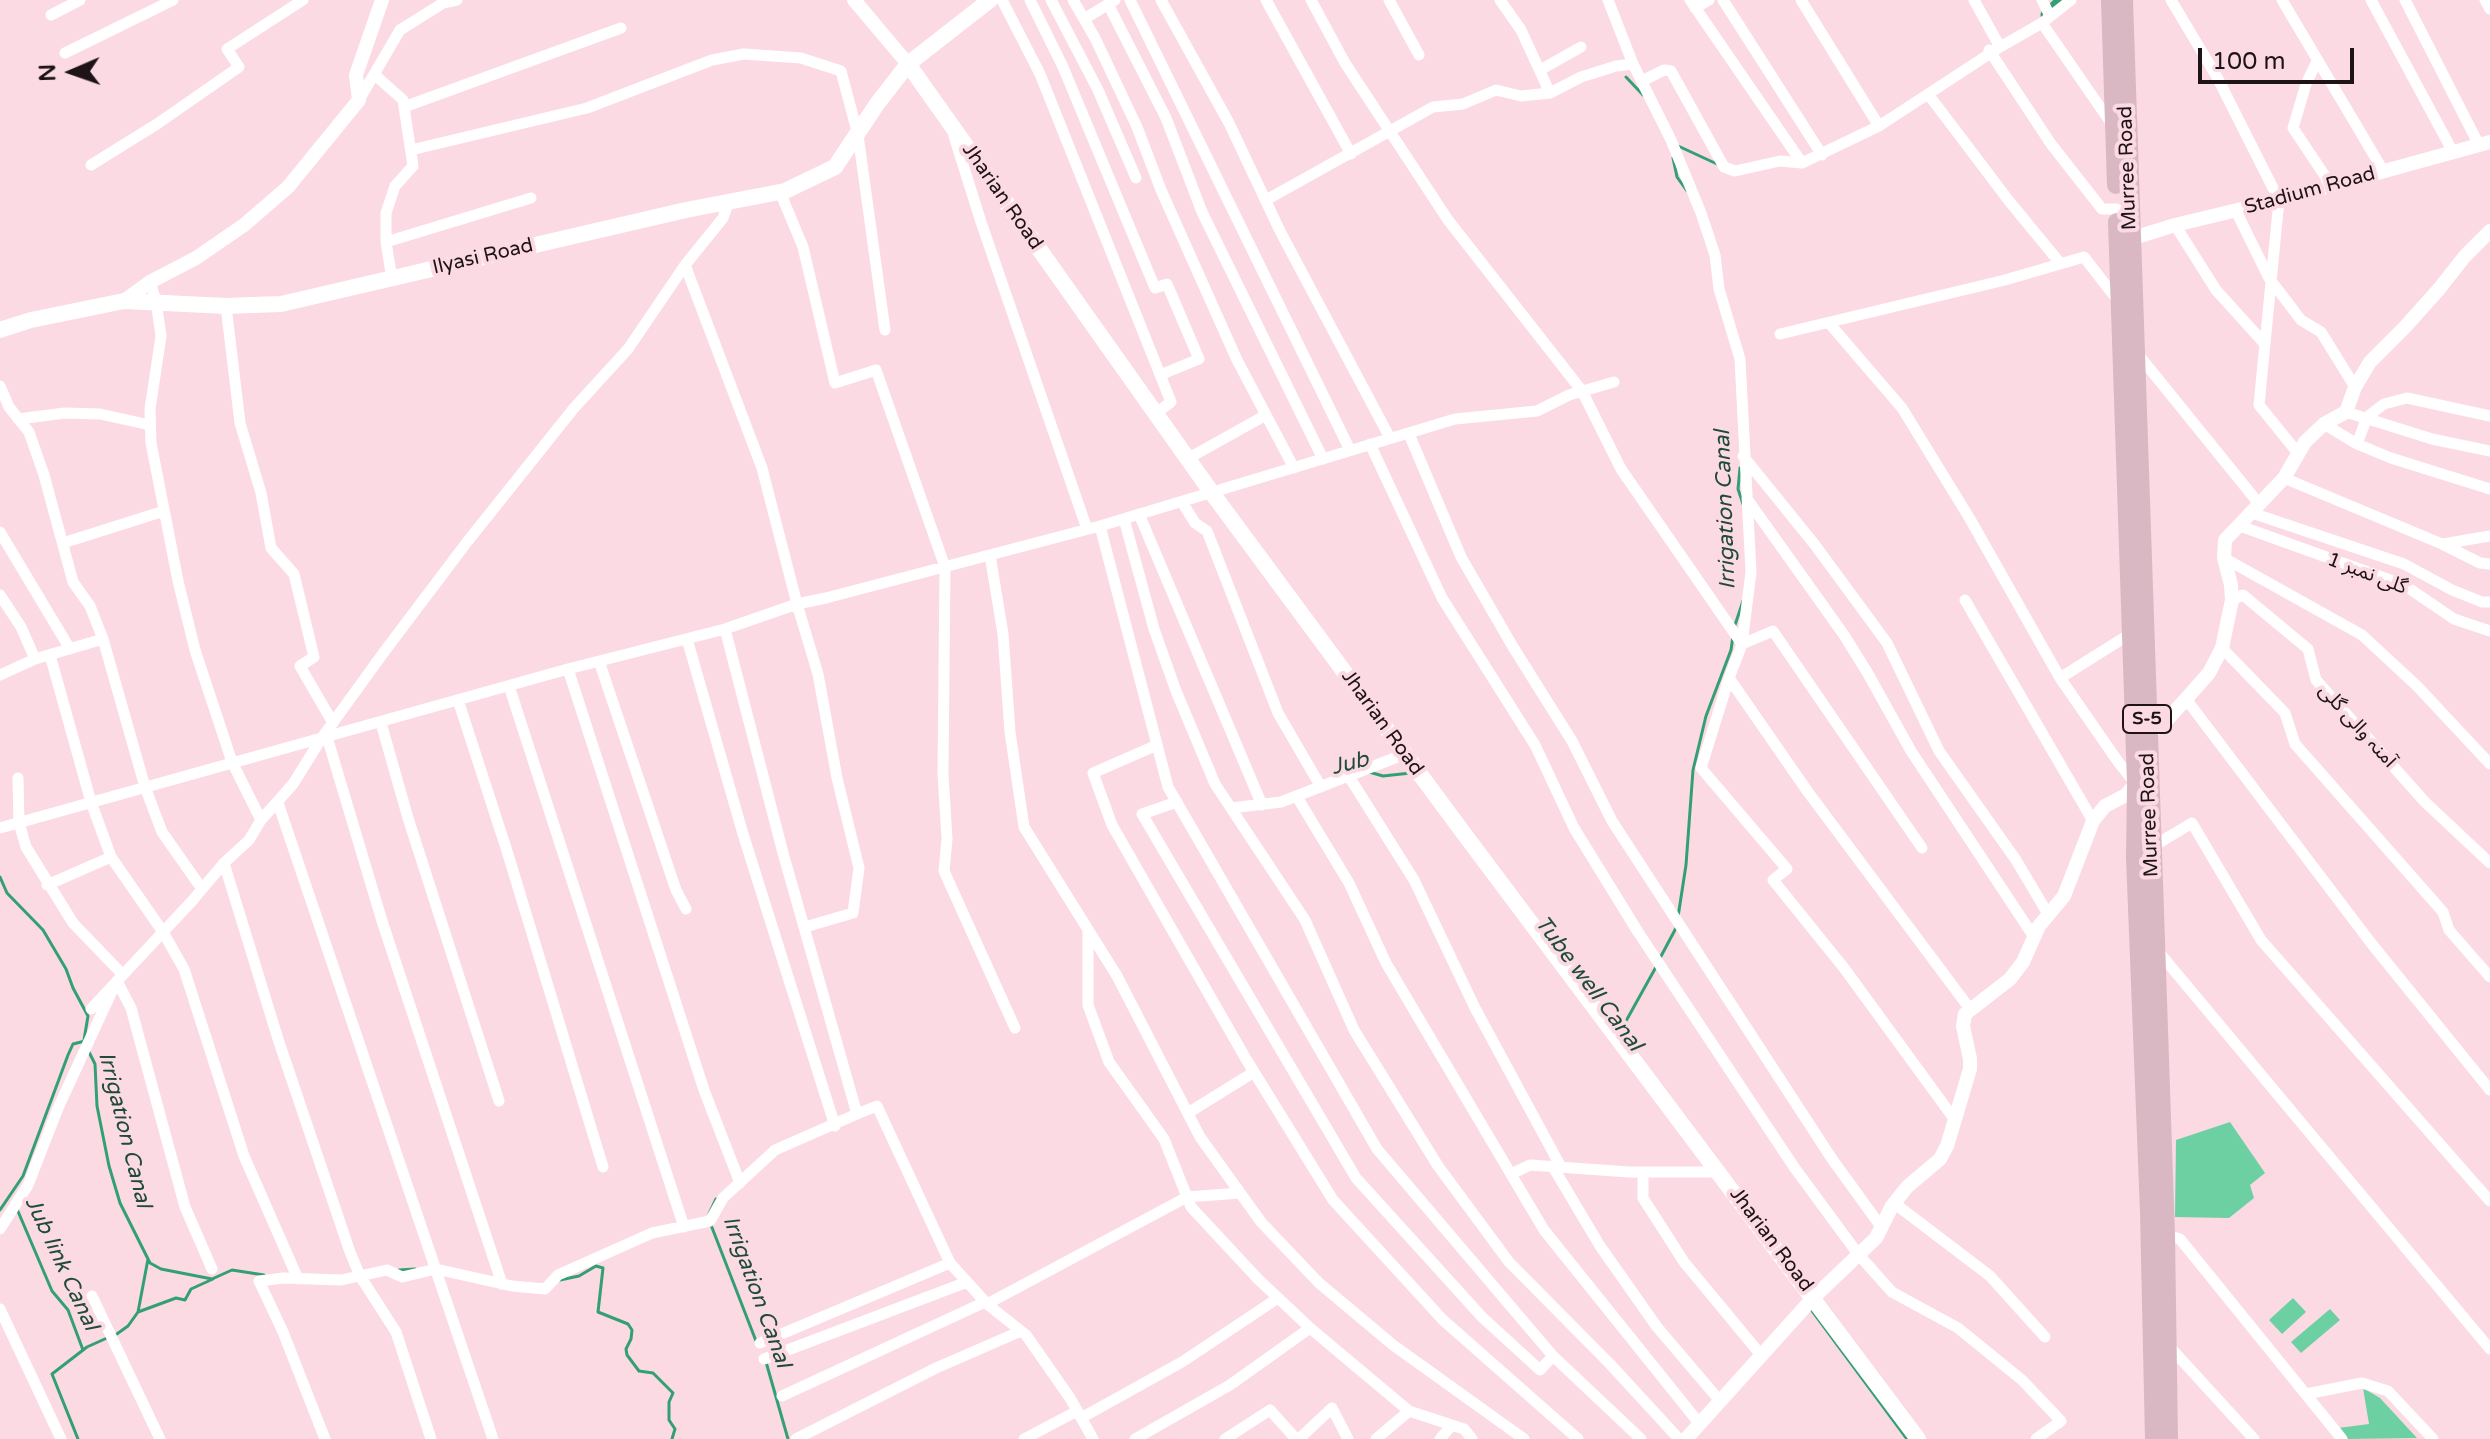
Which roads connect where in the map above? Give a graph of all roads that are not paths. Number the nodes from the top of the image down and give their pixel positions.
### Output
1 (80, 0) edge
2 (173, 0) edge
3 (303, 0) edge
4 (457, 0) edge
5 (990, 0) edge
6 (1002, 0) edge
7 (1030, 0) edge
8 (1051, 0) edge
9 (1073, 0) edge
10 (1130, 0) edge
11 (1161, 0) edge
12 (1266, 0) edge
13 (1311, 0) edge
14 (1389, 0) edge
15 (1500, 0) edge
16 (1608, 0) edge
17 (1709, 0) edge
18 (1723, 0) edge
19 (1801, 0) edge
20 (1974, 0) edge
21 (2042, 0) edge
22 (2071, 0) edge
23 (2110, 0) edge
24 (2124, 0) edge
25 (2171, 0) edge
26 (2282, 0) edge
27 (2371, 0) edge
28 (2405, 0) edge
29 (2485, 0) edge
30 (377, 2) edge
31 (1111, 2) edge
32 (858, 3) edge
33 (1692, 4) edge
34 (2490, 9) edge
35 (51, 15) dead end
36 (1084, 19) junction
37 (2046, 20) junction
38 (621, 28) dead end
39 (1581, 47) dead end
40 (1993, 50) junction
41 (65, 53) dead end
42 (1419, 55) dead end
43 (2317, 61) junction
44 (908, 64) junction
45 (1633, 64) junction
46 (1540, 70) junction
47 (375, 75) junction
48 (1642, 81) junction
49 (1550, 93) junction
50 (1928, 94) junction
51 (359, 100) junction
52 (404, 107) junction
53 (949, 122) junction
54 (1879, 126) junction
55 (1390, 132) junction
56 (2119, 133) junction
57 (858, 135) junction
58 (2484, 143) edge
59 (411, 150) junction
60 (2453, 152) junction
61 (1351, 154) junction
62 (1822, 155) junction
63 (1802, 163) junction
64 (91, 165) dead end
65 (2384, 172) junction
66 (1136, 178) dead end
67 (2331, 185) junction
68 (780, 192) junction
69 (531, 198) dead end
70 (1266, 200) junction
71 (2279, 200) junction
72 (729, 201) junction
73 (2117, 209) junction
74 (2236, 211) junction
75 (2175, 225) junction
76 (2488, 237) edge
77 (2130, 239) junction
78 (386, 242) junction
79 (2060, 263) junction
80 (685, 265) junction
81 (392, 279) junction
82 (2272, 281) junction
83 (150, 282) junction
84 (124, 301) junction
85 (156, 301) junction
86 (2119, 302) junction
87 (226, 306) junction
88 (1829, 323) junction
89 (0, 330) edge
90 (885, 330) dead end
91 (1780, 334) dead end
92 (2264, 343) junction
93 (2131, 361) junction
94 (1160, 375) junction
95 (1614, 382) dead end
96 (0, 386) edge
97 (2355, 387) junction
98 (1582, 391) junction
99 (2346, 412) junction
100 (1155, 414) junction
101 (1266, 415) junction
102 (2490, 416) edge
103 (2367, 417) junction
104 (18, 419) junction
105 (2324, 424) junction
106 (150, 425) junction
107 (1409, 434) junction
108 (1390, 438) junction
109 (1370, 444) junction
110 (2357, 444) junction
111 (1350, 450) junction
112 (2490, 451) edge
113 (2297, 452) junction
114 (1743, 456) junction
115 (1187, 459) junction
116 (1323, 459) junction
117 (1294, 468) junction
118 (2284, 478) junction
119 (2490, 489) edge
120 (1212, 493) junction
121 (1746, 497) junction
122 (1182, 502) junction
123 (2256, 509) junction
124 (164, 511) junction
125 (1139, 514) junction
126 (1124, 519) junction
127 (1100, 526) junction
128 (2240, 526) junction
129 (1087, 529) junction
130 (0, 532) edge
131 (2490, 536) edge
132 (63, 543) junction
133 (2442, 544) junction
134 (990, 555) junction
135 (2224, 558) junction
136 (2490, 564) edge
137 (945, 567) junction
138 (0, 595) edge
139 (1965, 600) dead end
140 (2232, 600) junction
141 (2490, 602) edge
142 (797, 604) junction
143 (725, 629) junction
144 (2490, 631) edge
145 (2130, 634) junction
146 (103, 639) junction
147 (687, 639) junction
148 (1742, 644) junction
149 (2222, 648) junction
150 (70, 649) junction
151 (50, 655) junction
152 (35, 659) junction
153 (599, 661) junction
154 (568, 669) junction
155 (0, 675) edge
156 (1729, 678) junction
157 (2060, 678) junction
158 (509, 686) junction
159 (2186, 699) junction
160 (458, 700) junction
161 (333, 723) junction
162 (381, 723) junction
163 (2148, 734) junction
164 (324, 738) junction
165 (1157, 745) junction
166 (1405, 754) junction
167 (232, 762) junction
168 (2490, 764) edge
169 (1348, 775) junction
170 (18, 778) dead end
171 (2136, 783) junction
172 (145, 787) junction
173 (1321, 787) junction
174 (1297, 797) junction
175 (91, 802) junction
176 (1177, 802) junction
177 (278, 803) junction
178 (1262, 805) junction
179 (1231, 808) junction
180 (261, 820) junction
181 (2093, 821) junction
182 (19, 823) junction
183 (0, 828) edge
184 (2152, 847) junction
185 (1922, 848) dead end
186 (111, 857) junction
187 (224, 863) junction
188 (2490, 863) edge
189 (47, 885) junction
190 (202, 889) junction
191 (686, 909) dead end
192 (2048, 914) junction
193 (805, 927) junction
194 (1088, 930) junction
195 (163, 932) junction
196 (2034, 937) junction
197 (2156, 948) junction
198 (2490, 977) edge
199 (120, 978) junction
200 (91, 1009) dead end
201 (1970, 1009) junction
202 (1015, 1028) dead end
203 (1254, 1072) junction
204 (2490, 1090) edge
205 (499, 1101) dead end
206 (1188, 1113) junction
207 (857, 1114) junction
208 (1955, 1120) junction
209 (835, 1126) junction
210 (2155, 1143) junction
211 (603, 1167) dead end
212 (1557, 1167) junction
213 (1643, 1172) junction
214 (1720, 1172) junction
215 (1511, 1174) junction
216 (740, 1183) junction
217 (1240, 1193) junction
218 (1187, 1197) junction
219 (2490, 1201) edge
220 (1894, 1203) junction
221 (684, 1227) junction
222 (1882, 1228) junction
223 (0, 1229) edge
224 (2166, 1235) junction
225 (1858, 1254) junction
226 (950, 1263) junction
227 (212, 1269) dead end
228 (436, 1269) junction
229 (360, 1276) junction
230 (298, 1279) junction
231 (967, 1282) junction
232 (502, 1284) junction
233 (92, 1296) dead end
234 (1814, 1297) junction
235 (1278, 1298) junction
236 (986, 1303) junction
237 (0, 1309) edge
238 (1310, 1328) junction
239 (1021, 1331) junction
240 (2045, 1337) dead end
241 (760, 1343) dead end
242 (2167, 1345) junction
243 (2490, 1349) edge
244 (1761, 1355) junction
245 (1553, 1356) junction
246 (764, 1359) dead end
247 (2306, 1394) junction
248 (782, 1396) dead end
249 (1720, 1401) junction
250 (1409, 1411) junction
251 (1079, 1414) junction
252 (1699, 1423) junction
253 (1452, 1425) junction
254 (61, 1439) edge
255 (160, 1439) edge
256 (325, 1439) edge
257 (431, 1439) edge
258 (493, 1439) edge
259 (796, 1439) edge
260 (1024, 1439) edge
261 (1092, 1439) edge
262 (1135, 1439) edge
263 (1225, 1439) edge
264 (1297, 1439) edge
265 (1348, 1439) edge
266 (1376, 1439) edge
267 (1440, 1439) edge
268 (1472, 1439) edge
269 (1524, 1439) edge
270 (1578, 1439) edge
271 (1641, 1439) edge
272 (1679, 1439) edge
273 (1686, 1439) edge
274 (1918, 1439) edge
275 (2036, 1439) edge
276 (2154, 1439) edge
277 (2169, 1439) edge
278 (2254, 1439) edge
279 (2342, 1439) edge
280 (2433, 1439) edge

1 - 35 street
2 - 41 street
3 - 64 street
4 - 47 street
5 - 44 main road, Ilyasi Road
6 - 94 street
7 - 94 street
8 - 66 street
9 - 36 street
10 - 111 street
11 - 70 street
12 - 61 street
13 - 55 street
14 - 42 street
15 - 46 street
16 - 45 street
17 - 33 street
18 - 62 street
19 - 54 street
20 - 40 street
21 - 37 street
22 - 37 street
23 - 56 main road, Murree Road / S-5
24 - 56 main road, Murree Road / S-5
25 - 71 street
26 - 43 street
27 - 60 street
28 - 58 street
29 - 34 street
30 - 51 street
31 - 36 street
31 - 116 street
32 - 44 street, Jharian Road
33 - 63 street
36 - 101 street
37 - 40 street
37 - 56 street
38 - 52 street
39 - 46 street
40 - 50 street
40 - 73 street
43 - 65 street
43 - 67 street
44 - 53 main road, Jharian Road
44 - 57 main road, Ilyasi Road
45 - 48 street
45 - 49 street
46 - 49 street
47 - 51 street
47 - 52 street
48 - 63 street
48 - 114 street
49 - 55 street
50 - 54 street
50 - 79 street
51 - 83 street
52 - 59 street
53 - 100 main road, Jharian Road
53 - 129 street
54 - 62 street
55 - 61 street
55 - 98 street
56 - 73 main road, Murree Road / S-5
56 - 77 main road, Murree Road / S-5
57 - 59 street
57 - 68 main road, Ilyasi Road
57 - 90 street
58 - 60 street, Stadium Road
59 - 78 street
60 - 65 street, Stadium Road
61 - 70 street
62 - 63 street
65 - 67 street, Stadium Road
67 - 71 street, Stadium Road
68 - 72 main road, Ilyasi Road
68 - 137 street
69 - 78 street
70 - 108 street
71 - 74 street, Stadium Road
71 - 82 street
72 - 80 street
72 - 81 main road, Ilyasi Road
73 - 86 main road, Murree Road / S-5
74 - 75 street, Stadium Road
74 - 82 street
75 - 77 street, Stadium Road
75 - 92 street
76 - 97 street
77 - 93 main road, Murree Road / S-5
78 - 81 street
79 - 86 street
79 - 88 street
80 - 142 street
80 - 161 street
81 - 87 main road, Ilyasi Road
82 - 92 street
82 - 97 street
83 - 84 street
83 - 85 street
84 - 85 main road, Ilyasi Road
84 - 89 main road, Ilyasi Road
85 - 87 main road, Ilyasi Road
85 - 106 street
86 - 93 main road, Murree Road / S-5
87 - 161 street
88 - 91 street
88 - 157 street
92 - 113 street
93 - 123 street
93 - 145 main road, Murree Road / S-5
93 - 163 main road, Murree Road / S-5
94 - 100 street
95 - 98 street
96 - 104 street
97 - 99 street
98 - 107 street
98 - 148 street
99 - 103 street
99 - 105 street
100 - 115 main road, Jharian Road
101 - 115 street
101 - 117 street
102 - 103 street
103 - 110 street
103 - 112 street
104 - 106 street
104 - 132 street
105 - 110 street
105 - 113 street
106 - 124 street
107 - 108 street
107 - 222 street
108 - 109 street
109 - 111 street
109 - 225 street
110 - 119 street
111 - 116 street
113 - 118 street
114 - 121 street
114 - 192 street
115 - 120 main road, Jharian Road
116 - 117 street
117 - 120 street
118 - 123 street
118 - 133 street
120 - 122 street
120 - 166 main road, Jharian Road
121 - 148 street
121 - 196 street
122 - 125 street
122 - 173 street
123 - 128 street
123 - 141 street
124 - 132 street
124 - 167 street
125 - 126 street
125 - 178 street
126 - 127 street
126 - 179 street
127 - 129 street
127 - 165 street
128 - 135 street
128 - 144 street, گلی نمبر 1
129 - 134 street
130 - 150 street
131 - 133 street
132 - 146 street
133 - 136 street
134 - 137 street
134 - 194 street
135 - 140 street
135 - 168 street
137 - 142 street
137 - 202 street
138 - 152 street
139 - 181 street
140 - 149 street
140 - 188 street, آمنہ والی گلی
142 - 143 street
142 - 193 street
143 - 147 street
143 - 193 street
145 - 157 street
145 - 171 main road, Murree Road / S-5
146 - 150 street
146 - 172 street
147 - 153 street
147 - 209 street
148 - 156 street
148 - 185 street
149 - 159 street
149 - 198 street
150 - 151 street
151 - 152 street
151 - 175 street
152 - 155 street
153 - 154 street
153 - 191 street
154 - 158 street
154 - 216 street
156 - 201 street
156 - 208 street
157 - 171 street
158 - 160 street
158 - 221 street
159 - 163 street
159 - 204 street
160 - 162 street
160 - 211 street
161 - 164 street
162 - 164 street
162 - 205 street
163 - 184 main road, Murree Road / S-5
164 - 167 street
164 - 177 street
164 - 232 street
165 - 176 street
165 - 203 street
166 - 169 street
166 - 214 main road, Jharian Road
167 - 172 street
167 - 180 street
169 - 173 street
169 - 212 street
170 - 182 street
171 - 181 street
171 - 210 main road, Murree Road / S-5
172 - 175 street
172 - 190 street
173 - 174 street
174 - 178 street
174 - 215 street
175 - 182 street
175 - 186 street
176 - 245 street
176 - 245 street
177 - 180 street
177 - 228 street
178 - 179 street
179 - 272 street
180 - 187 street
181 - 192 street
182 - 183 street
182 - 189 street
184 - 197 main road, Murree Road / S-5
184 - 219 street
186 - 189 street
186 - 195 street
187 - 190 street
187 - 229 street
189 - 199 street
190 - 195 street
192 - 196 street
193 - 207 street
194 - 206 street
194 - 218 street
195 - 199 street
195 - 230 street
196 - 201 street
197 - 210 main road, Murree Road / S-5
197 - 243 street
199 - 200 street
199 - 223 street
199 - 227 street
201 - 208 street
203 - 206 street
203 - 270 street
206 - 217 street
207 - 209 street
207 - 226 street
208 - 220 street
209 - 216 street
210 - 224 main road, Murree Road / S-5
210 - 276 main road, Murree Road / S-5
212 - 213 street
212 - 215 street
212 - 249 street
213 - 214 street
213 - 244 street
214 - 234 main road, Jharian Road
215 - 252 street
216 - 221 street
217 - 218 street
217 - 269 street
218 - 235 street
218 - 236 street
220 - 222 street
220 - 240 street
221 - 232 street
222 - 225 street
224 - 242 main road, Murree Road / S-5
224 - 247 street
225 - 234 street
225 - 275 street
226 - 231 street
226 - 241 street
228 - 229 street
228 - 232 street
228 - 258 street
229 - 230 street
229 - 257 street
230 - 256 street
231 - 236 street
231 - 246 street
233 - 255 street
234 - 244 street
234 - 274 main road, Jharian Road
235 - 238 street
235 - 251 street
236 - 239 street
236 - 248 street
237 - 254 street
238 - 250 street
238 - 262 street
239 - 251 street
239 - 259 street
242 - 277 main road, Murree Road / S-5
242 - 278 street
244 - 249 street
245 - 271 street
247 - 279 street
247 - 280 street
249 - 252 street
250 - 253 street
250 - 266 street
251 - 260 street
251 - 261 street
252 - 273 street
253 - 267 street
253 - 268 street
263 - 264 street
264 - 265 street

